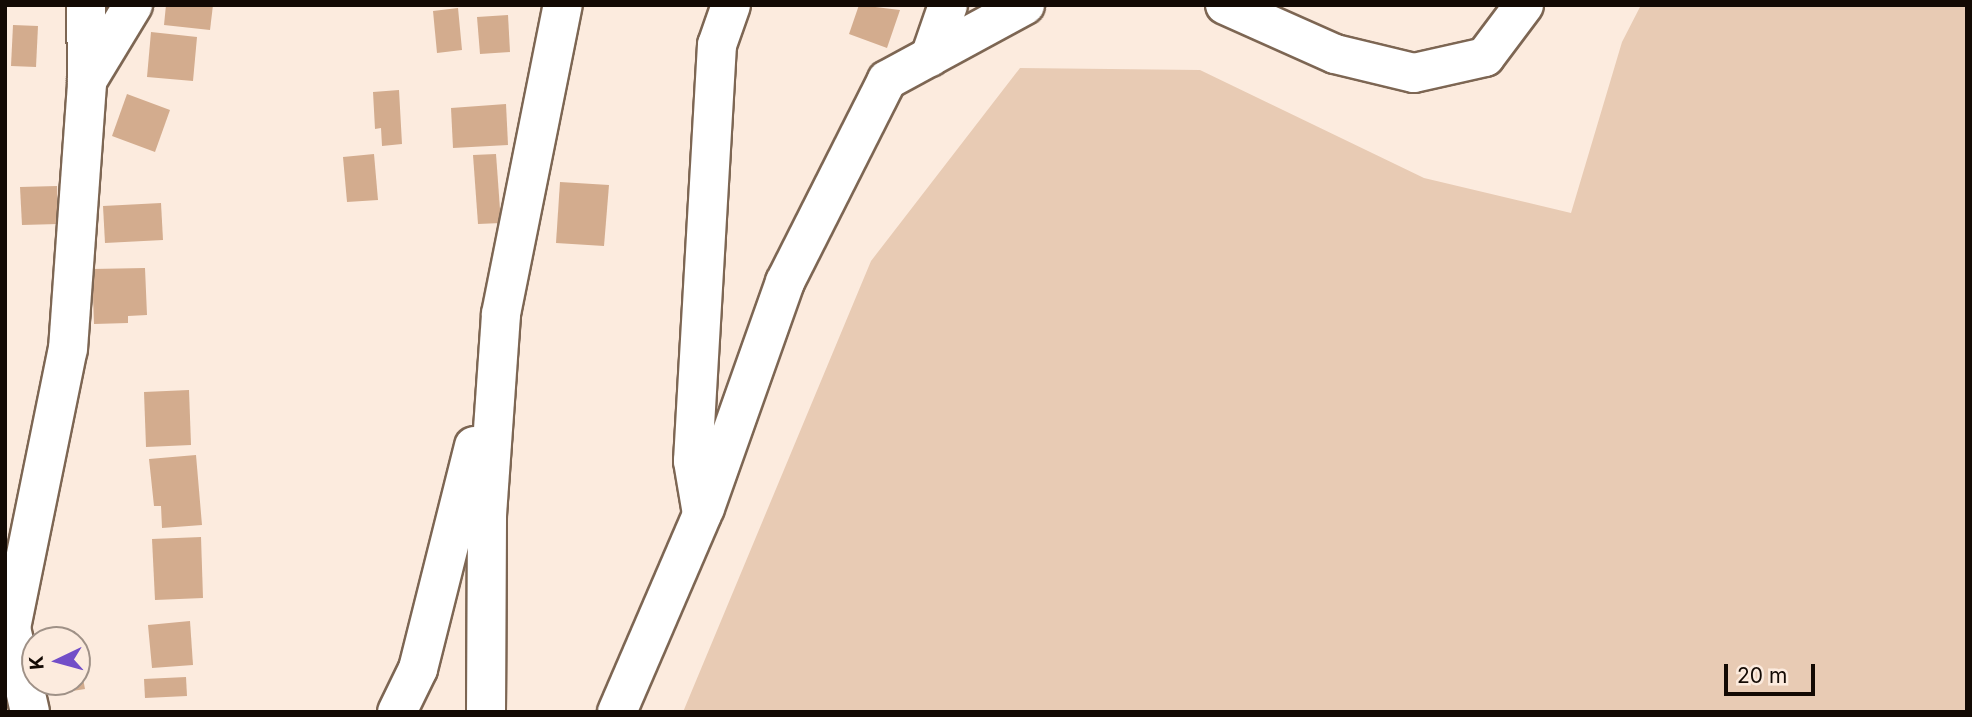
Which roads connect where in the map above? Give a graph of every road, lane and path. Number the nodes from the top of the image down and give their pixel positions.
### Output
1 (86, 5) edge
2 (133, 5) edge
3 (563, 5) edge
4 (730, 5) edge
5 (948, 5) edge
6 (1025, 5) edge
7 (1225, 5) edge
8 (1524, 5) edge
9 (930, 57) junction
10 (87, 81) junction
11 (499, 351) junction
12 (702, 515) junction
13 (30, 712) edge
14 (397, 712) edge
15 (486, 712) edge
16 (617, 712) edge

1 - 10 street
2 - 10 street
3 - 11 street
4 - 12 street
5 - 9 street
6 - 9 street
7 - 8 street
9 - 12 street
10 - 13 street
11 - 14 street
11 - 15 street
12 - 16 street

